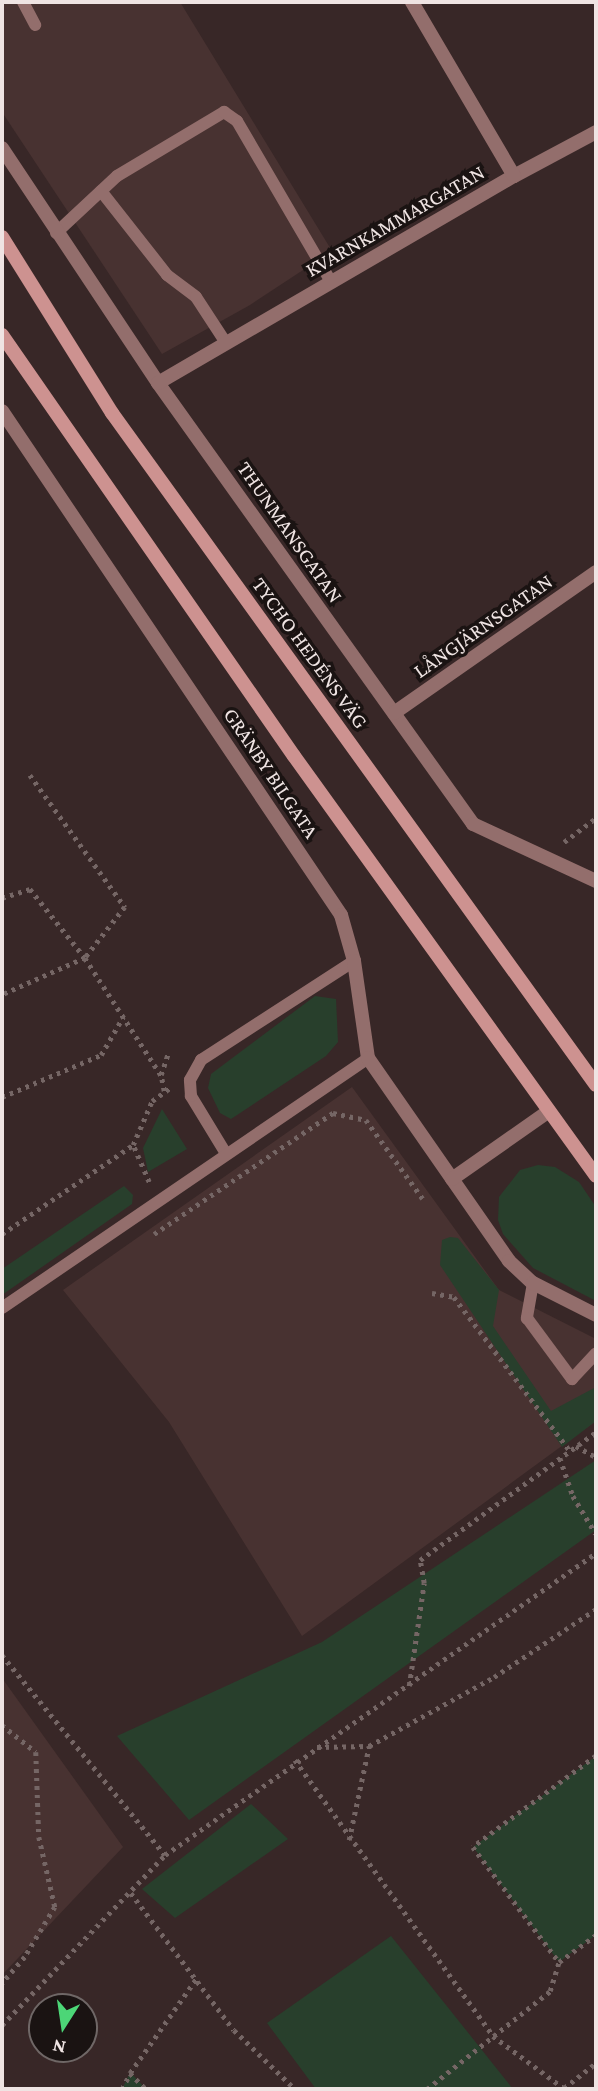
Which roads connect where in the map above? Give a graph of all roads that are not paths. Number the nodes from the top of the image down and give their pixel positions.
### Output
1 (23, 2) edge
2 (412, 2) edge
3 (35, 24) dead end
4 (596, 132) edge
5 (2, 148) edge
6 (514, 176) junction
7 (101, 191) junction
8 (57, 233) junction
9 (2, 237) edge
10 (331, 282) junction
11 (2, 335) edge
12 (226, 344) junction
13 (158, 383) junction
14 (2, 411) edge
15 (596, 572) edge
16 (394, 713) junction
17 (596, 881) edge
18 (354, 961) junction
19 (368, 1058) junction
20 (596, 1082) edge
21 (549, 1111) junction
22 (225, 1152) junction
23 (596, 1176) edge
24 (452, 1179) junction
25 (533, 1283) junction
26 (2, 1308) edge
27 (596, 1315) edge
28 (596, 1353) edge

1 - 3 lane
2 - 6 street, KVARNKAMMARGATAN
4 - 6 street
5 - 8 street, THUNMANSGATAN
6 - 10 street, KVARNKAMMARGATAN
7 - 8 lane
7 - 10 lane
7 - 12 lane
8 - 13 street, THUNMANSGATAN
9 - 20 main road, TYCHO HEDÉNS VÄG
10 - 12 street, KVARNKAMMARGATAN
11 - 21 main road
12 - 13 street, KVARNKAMMARGATAN
13 - 16 street, THUNMANSGATAN
14 - 18 street, GRÄNBY BILGATA
15 - 16 street, LÅNGJÄRNSGATAN
16 - 17 street, THUNMANSGATAN
18 - 19 street, GRÄNBY BILGATA
18 - 22 lane
19 - 22 lane
19 - 24 street, GRÄNBY BILGATA
21 - 23 main road
21 - 24 street
22 - 26 lane
24 - 25 street, GRÄNBY BILGATA
25 - 27 street, GRÄNBY BILGATA
25 - 28 lane

